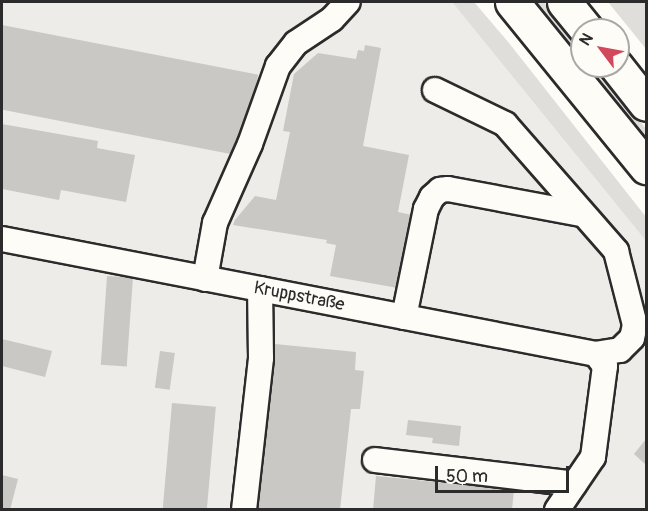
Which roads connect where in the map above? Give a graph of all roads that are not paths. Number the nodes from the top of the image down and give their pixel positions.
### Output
1 (348, 2) edge
2 (512, 2) edge
3 (564, 2) edge
4 (577, 18) edge
5 (625, 78) edge
6 (435, 90) dead end
7 (646, 104) edge
8 (646, 167) edge
9 (581, 214) junction
10 (2, 239) edge
11 (205, 279) junction
12 (260, 289) junction
13 (404, 317) junction
14 (596, 354) junction
15 (375, 460) dead end
16 (575, 484) junction
17 (244, 510) edge
18 (557, 510) edge

1 - 11 street
2 - 8 highway
3 - 4 highway
5 - 7 highway
6 - 9 street
9 - 13 street
9 - 14 street
10 - 11 street, Kruppstraße
11 - 12 street, Kruppstraße
12 - 13 street, Kruppstraße
12 - 17 street
13 - 14 street, Kruppstraße
14 - 16 street
15 - 16 street
16 - 18 street

